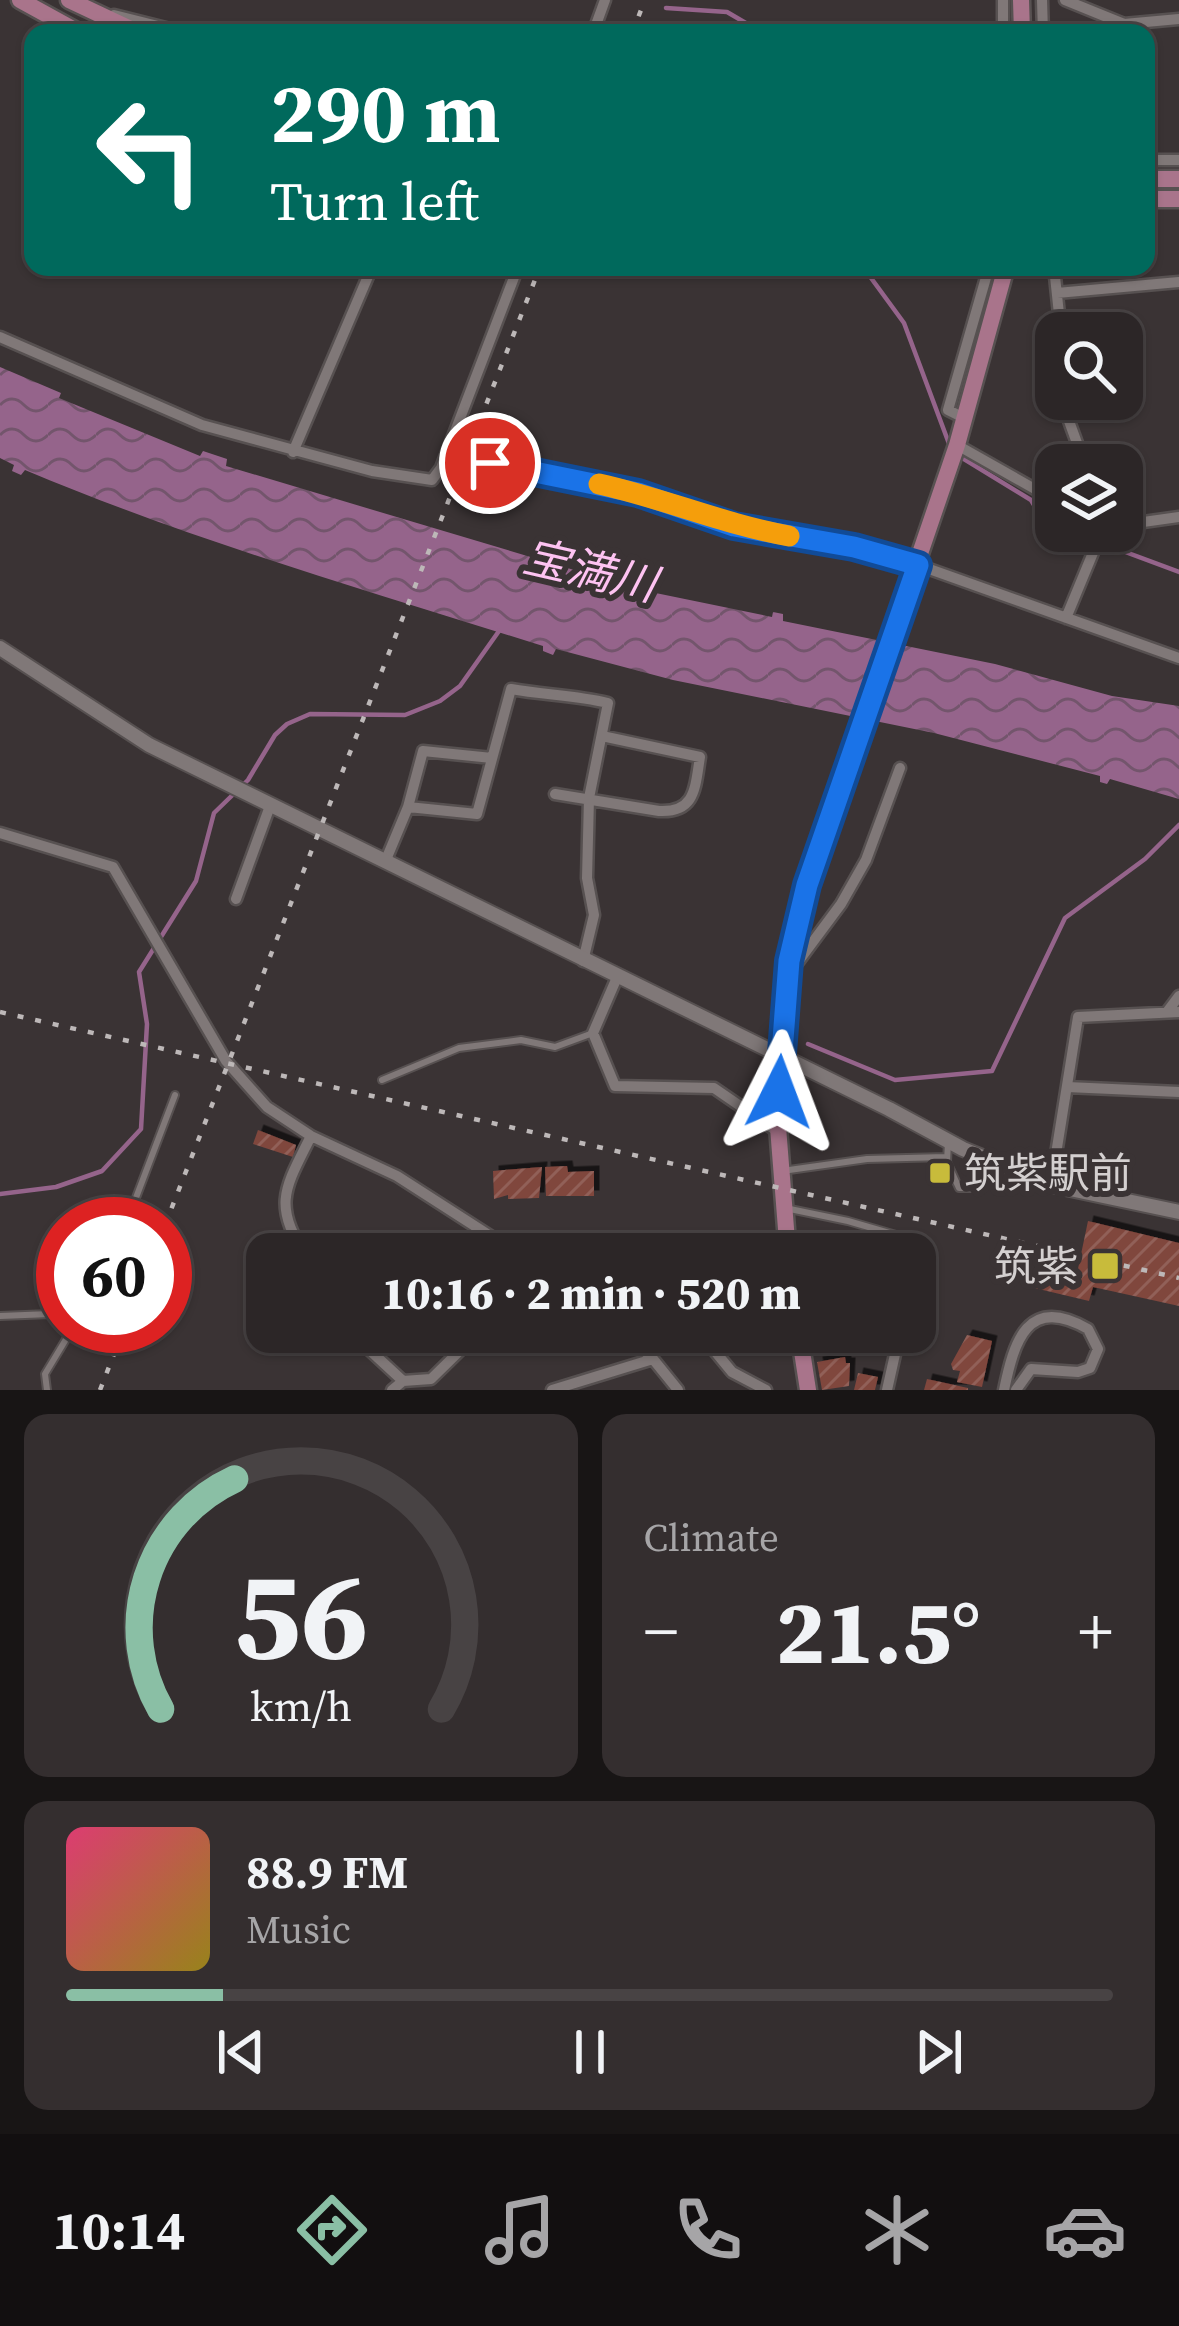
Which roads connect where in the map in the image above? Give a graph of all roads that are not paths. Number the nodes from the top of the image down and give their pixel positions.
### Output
1 (20, 0) edge
2 (1065, 0) edge
3 (75, 3) edge
4 (1179, 19) edge
5 (64, 24) edge
6 (120, 24) edge
7 (153, 24) edge
8 (368, 276) edge
9 (515, 276) edge
10 (986, 276) edge
11 (1003, 276) edge
12 (1055, 276) edge
13 (1179, 282) edge
14 (1057, 293) junction
15 (1059, 312) edge
16 (0, 337) edge
17 (964, 418) junction
18 (956, 445) junction
19 (293, 452) junction
20 (441, 468) junction
21 (1035, 489) edge
22 (1179, 518) edge
23 (1143, 522) edge
24 (1093, 552) edge
25 (918, 565) junction
26 (1066, 618) junction
27 (0, 648) edge
28 (1179, 658) edge
29 (602, 736) junction
30 (492, 758) junction
31 (900, 768) dead end
32 (555, 794) dead end
33 (589, 798) junction
34 (270, 806) junction
35 (408, 807) junction
36 (0, 833) edge
37 (385, 862) junction
38 (236, 899) dead end
39 (583, 961) junction
40 (788, 976) junction
41 (614, 982) dead end
42 (1179, 997) edge
43 (1173, 1012) edge
44 (593, 1033) junction
45 (781, 1057) junction
46 (382, 1080) dead end
47 (1067, 1087) junction
48 (1179, 1092) edge
49 (175, 1095) dead end
50 (778, 1132) junction
51 (311, 1136) junction
52 (947, 1149) junction
53 (990, 1160) junction
54 (779, 1172) junction
55 (1051, 1184) junction
56 (136, 1197) edge
57 (782, 1208) junction
58 (1179, 1212) edge
59 (292, 1233) edge
60 (486, 1233) edge
61 (785, 1233) edge
62 (889, 1233) edge
63 (36, 1315) edge
64 (0, 1316) edge
65 (57, 1353) edge
66 (373, 1353) edge
67 (457, 1353) edge
68 (647, 1353) edge
69 (716, 1353) edge
70 (802, 1353) edge
71 (895, 1353) edge
72 (653, 1359) junction
73 (403, 1381) junction
74 (47, 1390) edge
75 (392, 1390) edge
76 (552, 1390) edge
77 (678, 1390) edge
78 (766, 1390) edge
79 (808, 1390) edge
80 (887, 1390) edge
81 (1004, 1390) edge
82 (1016, 1390) edge

1 - 5 main road
2 - 4 street
3 - 6 main road
3 - 7 street
8 - 19 street
9 - 20 street
10 - 17 street
11 - 17 main road
12 - 14 street
13 - 14 street
14 - 15 street
16 - 19 street
17 - 18 main road
18 - 21 street
18 - 25 main road
19 - 20 street
20 - 25 street
22 - 23 street
24 - 26 street
25 - 26 street
25 - 40 main road
26 - 28 street
27 - 34 street
29 - 30 street
29 - 33 street
29 - 33 street
30 - 35 street
30 - 35 street
31 - 40 street
32 - 33 street
33 - 39 street
34 - 37 street
34 - 38 street
35 - 37 street
36 - 51 street
37 - 39 street
39 - 45 street
40 - 45 main road
41 - 44 street
42 - 43 street
43 - 47 street
44 - 46 lane
44 - 50 street
45 - 50 main road
45 - 52 street
47 - 48 street
47 - 55 street
49 - 56 lane
50 - 54 main road
51 - 59 street
51 - 60 street
52 - 53 street
52 - 53 lane
52 - 54 lane
53 - 55 street
54 - 57 main road
55 - 58 street
57 - 61 main road
57 - 62 lane
63 - 64 lane
65 - 74 lane
66 - 73 street
67 - 73 street
68 - 72 street
69 - 78 street
70 - 79 main road
71 - 80 street
72 - 76 street
72 - 77 street
73 - 75 street
81 - 82 street

